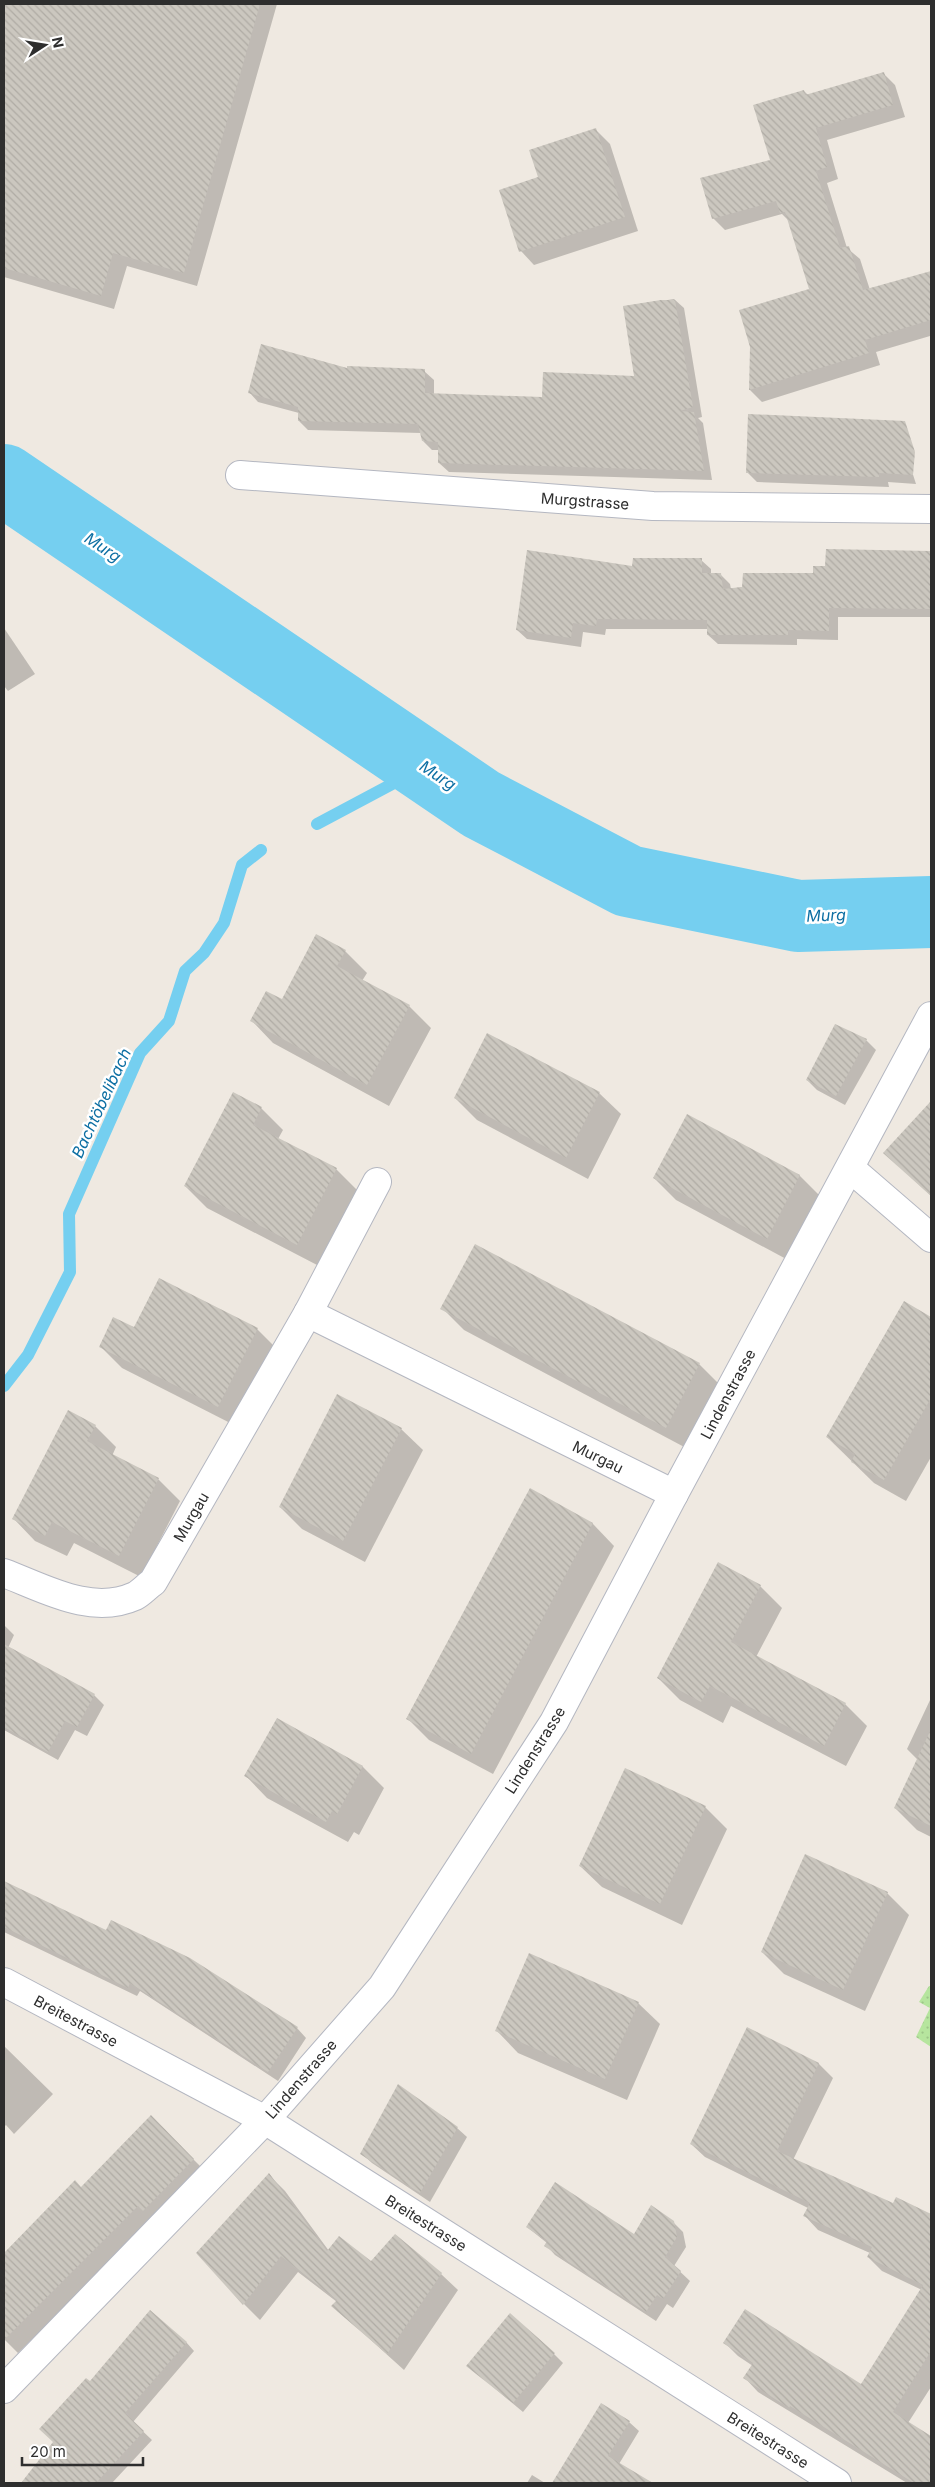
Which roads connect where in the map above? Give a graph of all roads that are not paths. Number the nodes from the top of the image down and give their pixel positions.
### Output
1 (240, 475) dead end
2 (931, 509) edge
3 (931, 1016) edge
4 (850, 1168) junction
5 (378, 1182) dead end
6 (931, 1238) edge
7 (308, 1313) junction
8 (674, 1494) junction
9 (4, 1573) edge
10 (4, 1982) edge
11 (265, 2120) junction
12 (4, 2388) edge
13 (837, 2483) edge

1 - 2 street, Murgstrasse
3 - 4 street, Lindenstrasse
4 - 6 street
4 - 8 street, Lindenstrasse
5 - 7 street, Murgau
7 - 8 street, Murgau
7 - 9 street, Murgau
8 - 11 street, Lindenstrasse
10 - 11 street, Breitestrasse
11 - 12 street, Lindenstrasse
11 - 13 street, Breitestrasse

